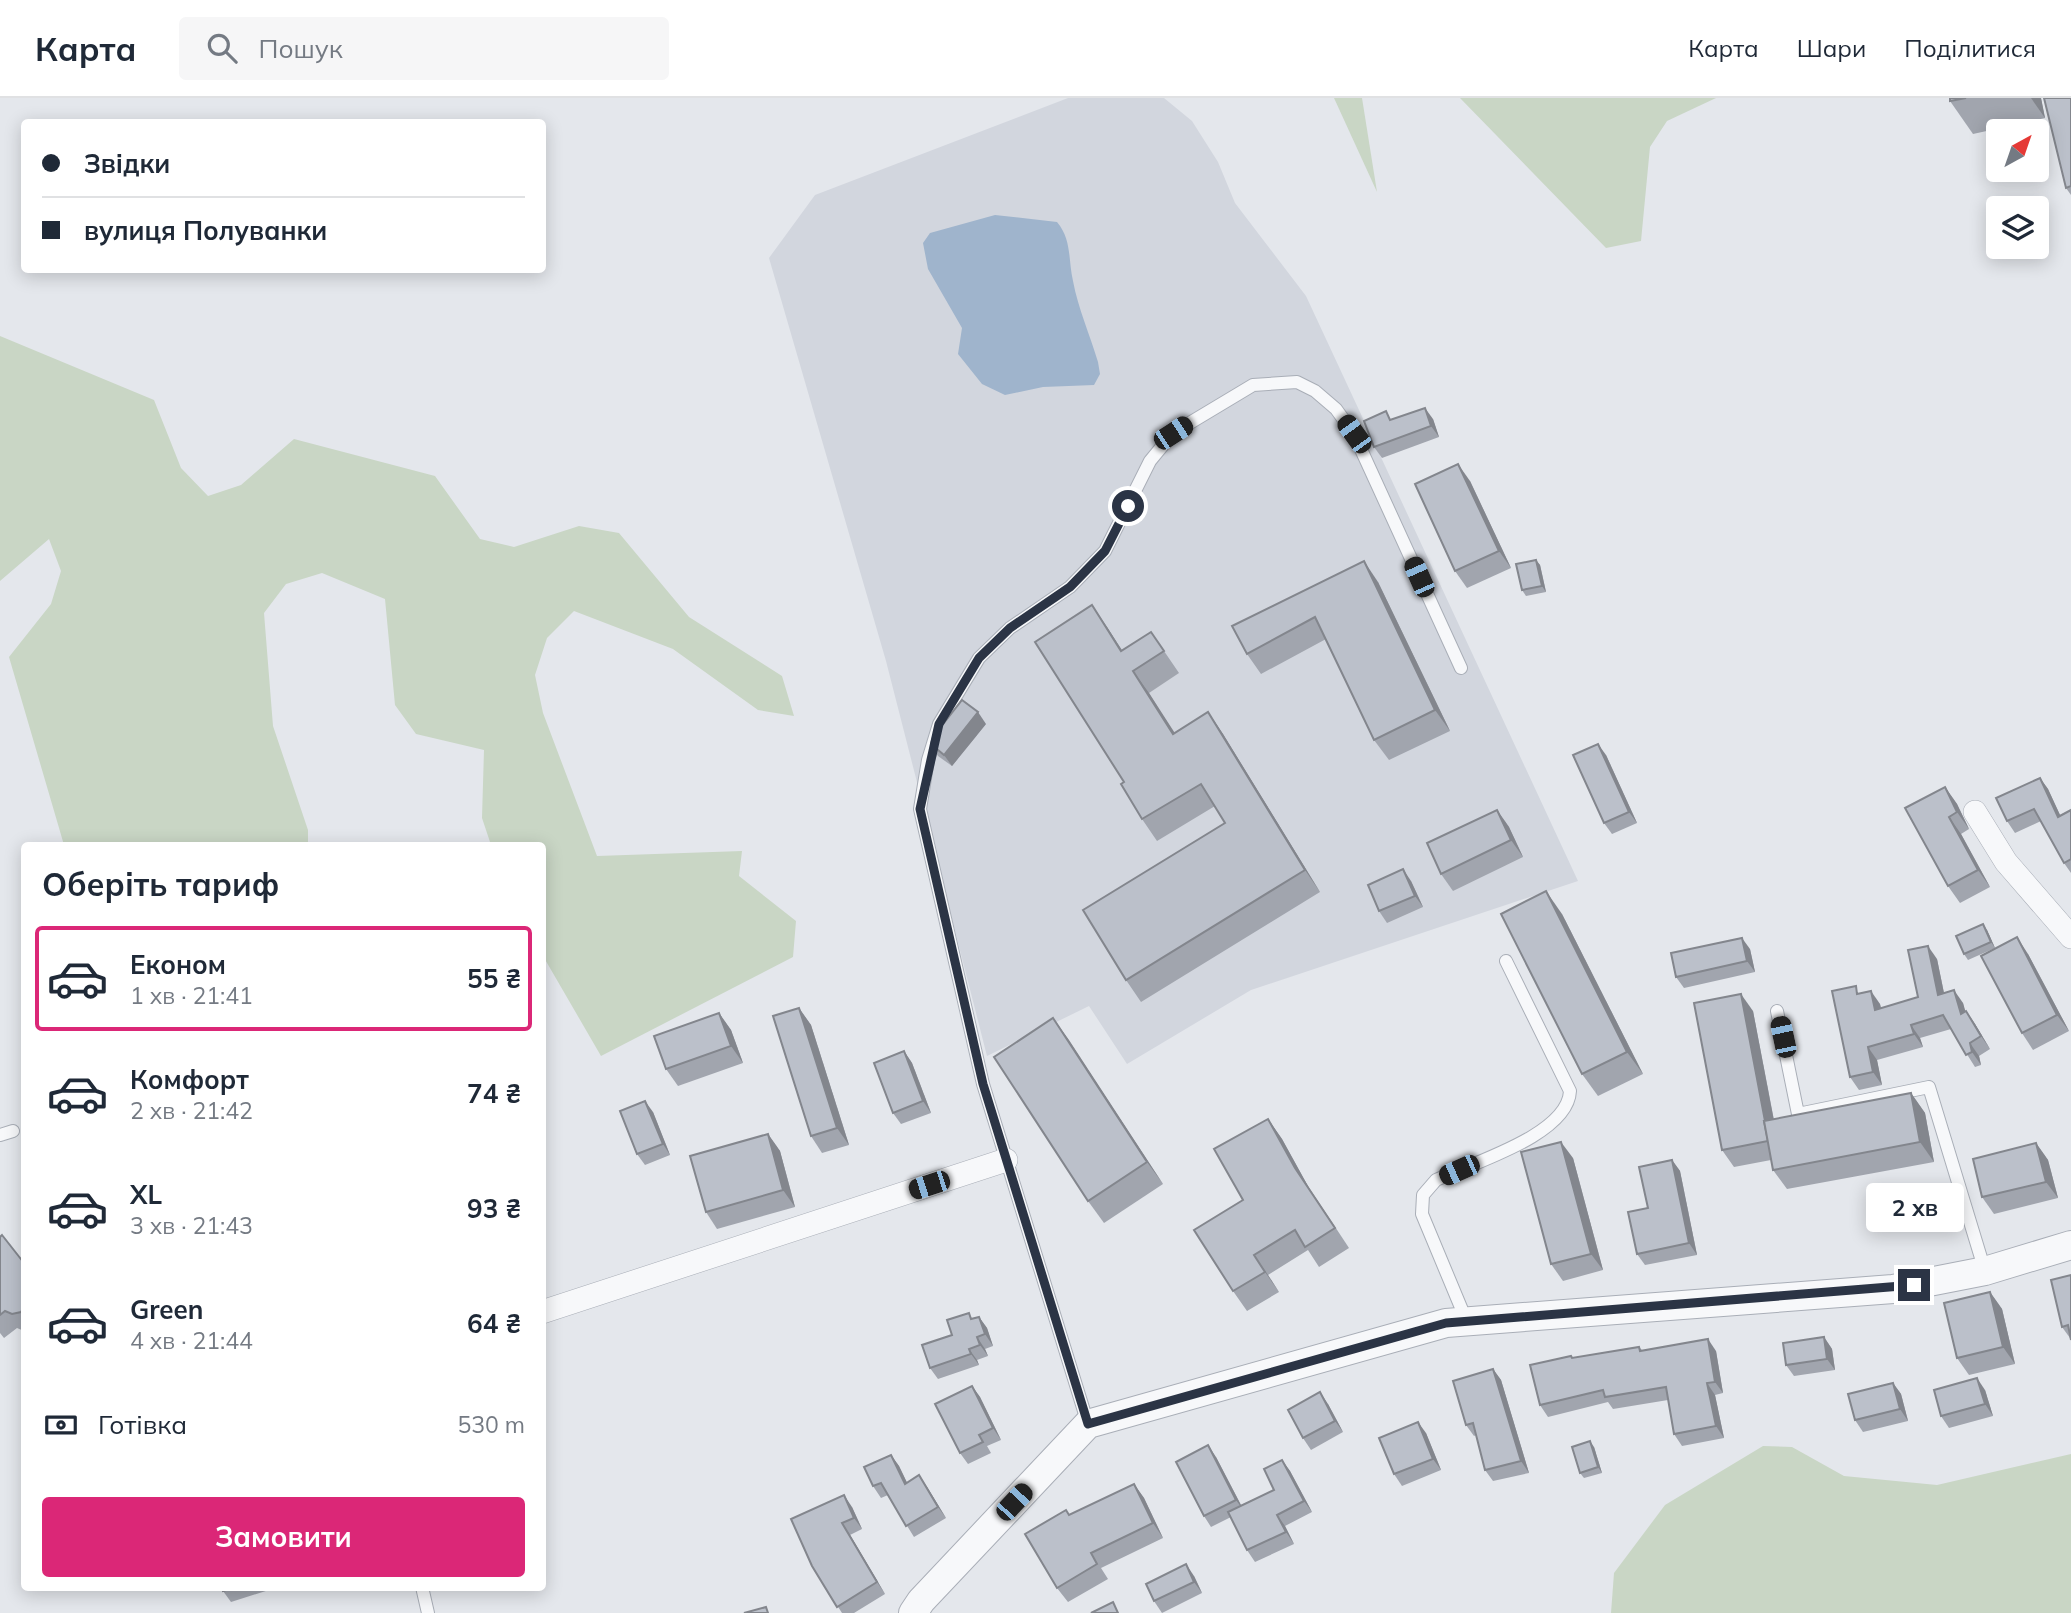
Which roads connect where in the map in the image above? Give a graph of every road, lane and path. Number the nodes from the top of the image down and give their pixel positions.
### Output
1 (1461, 668) dead end
2 (1975, 812) dead end
3 (2071, 937) edge
4 (1506, 961) dead end
5 (1777, 1011) dead end
6 (13, 1130) dead end
7 (0, 1135) edge
8 (1006, 1160) junction
9 (2071, 1245) edge
10 (1985, 1271) junction
11 (546, 1310) edge
12 (1467, 1322) junction
13 (1088, 1424) junction
14 (423, 1591) edge
15 (428, 1613) edge
16 (913, 1613) edge

1 - 8 lane
2 - 3 street
4 - 12 lane
5 - 10 lane
6 - 7 lane
8 - 11 street
8 - 13 lane
9 - 10 street
10 - 12 street
12 - 13 street
13 - 16 street
14 - 15 lane

